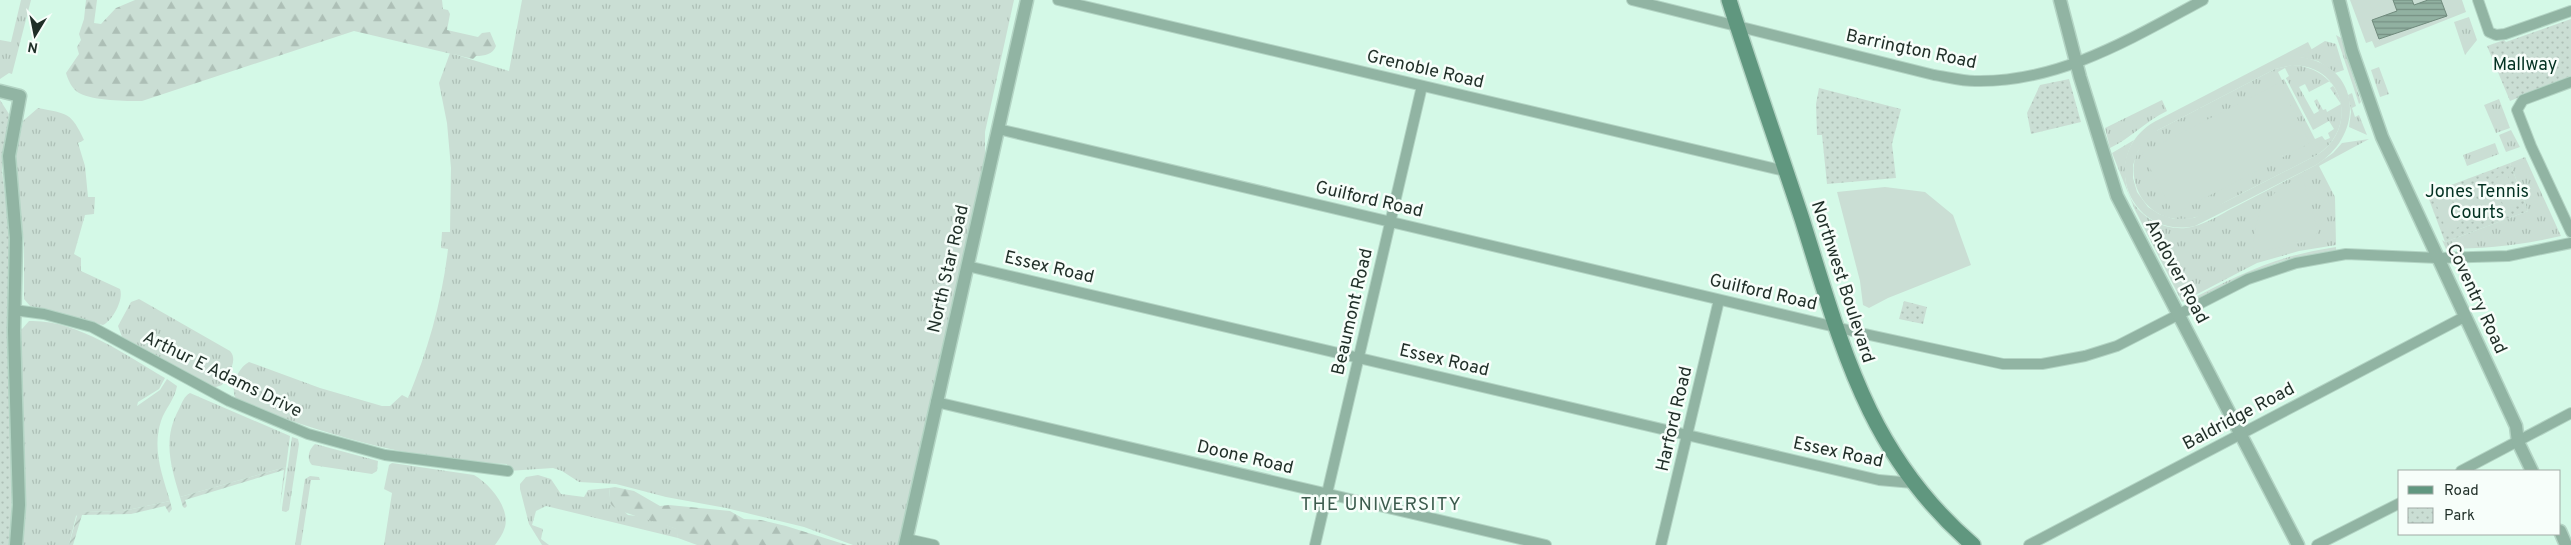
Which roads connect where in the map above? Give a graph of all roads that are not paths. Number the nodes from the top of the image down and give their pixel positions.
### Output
1 (1027, 0) edge
2 (1058, 0) edge
3 (1632, 0) edge
4 (1729, 0) edge
5 (2060, 0) edge
6 (2203, 0) edge
7 (2339, 0) edge
8 (2478, 0) edge
9 (2571, 11) edge
10 (1737, 25) junction
11 (2076, 64) junction
12 (2571, 82) edge
13 (1422, 86) junction
14 (0, 91) edge
15 (998, 130) junction
16 (1785, 171) junction
17 (1391, 222) junction
18 (2571, 232) edge
19 (2571, 243) edge
20 (2438, 258) junction
21 (967, 266) junction
22 (1719, 300) junction
23 (14, 310) junction
24 (2179, 315) junction
25 (2464, 318) junction
26 (1836, 327) junction
27 (1358, 358) junction
28 (936, 402) junction
29 (2571, 413) edge
30 (2241, 434) junction
31 (1688, 435) junction
32 (2518, 442) junction
33 (2463, 470) edge
34 (2532, 470) edge
35 (508, 471) dead end
36 (1913, 483) junction
37 (1327, 494) junction
38 (2398, 504) edge
39 (2561, 533) edge
40 (906, 542) edge
41 (16, 545) edge
42 (934, 545) edge
43 (1315, 545) edge
44 (1546, 545) edge
45 (1661, 545) edge
46 (1973, 545) edge
47 (2029, 545) edge
48 (2298, 545) edge
49 (2317, 545) edge
50 (2566, 545) edge

1 - 15 street, North Star Road
2 - 13 street, Grenoble Road
3 - 10 street, Barrington Road
4 - 10 main road, Northwest Boulevard
5 - 11 street, Andover Road
6 - 11 street, Barrington Road
7 - 20 street, Coventry Road
8 - 9 street
10 - 11 street, Barrington Road
10 - 16 main road, Northwest Boulevard
11 - 24 street, Andover Road
12 - 18 street
13 - 16 street, Grenoble Road
13 - 17 street, Beaumont Road
14 - 23 street
15 - 17 street, Guilford Road
15 - 21 street, North Star Road
16 - 26 main road, Northwest Boulevard
17 - 22 street, Guilford Road
17 - 27 street, Beaumont Road
19 - 20 street, Guilford Road
20 - 24 street, Guilford Road
20 - 25 street, Coventry Road
21 - 27 street, Essex Road
21 - 28 street, North Star Road
22 - 26 street, Guilford Road
22 - 31 street, Harford Road
23 - 35 street, Arthur E Adams Drive
23 - 41 street
24 - 26 street, Guilford Road
24 - 30 street, Andover Road
25 - 30 street, Baldridge Road
25 - 32 street, Coventry Road
26 - 36 main road, Northwest Boulevard
27 - 31 street, Essex Road
27 - 37 street, Beaumont Road
28 - 37 street, Doone Road
28 - 40 street, North Star Road
29 - 32 street
30 - 47 street, Baldridge Road
30 - 48 street, Andover Road
31 - 36 street, Essex Road
31 - 45 street, Harford Road
32 - 33 street
32 - 34 street, Coventry Road
36 - 46 main road, Northwest Boulevard
37 - 43 street, Beaumont Road
37 - 44 street, Doone Road
38 - 49 street
39 - 50 street
40 - 42 street

